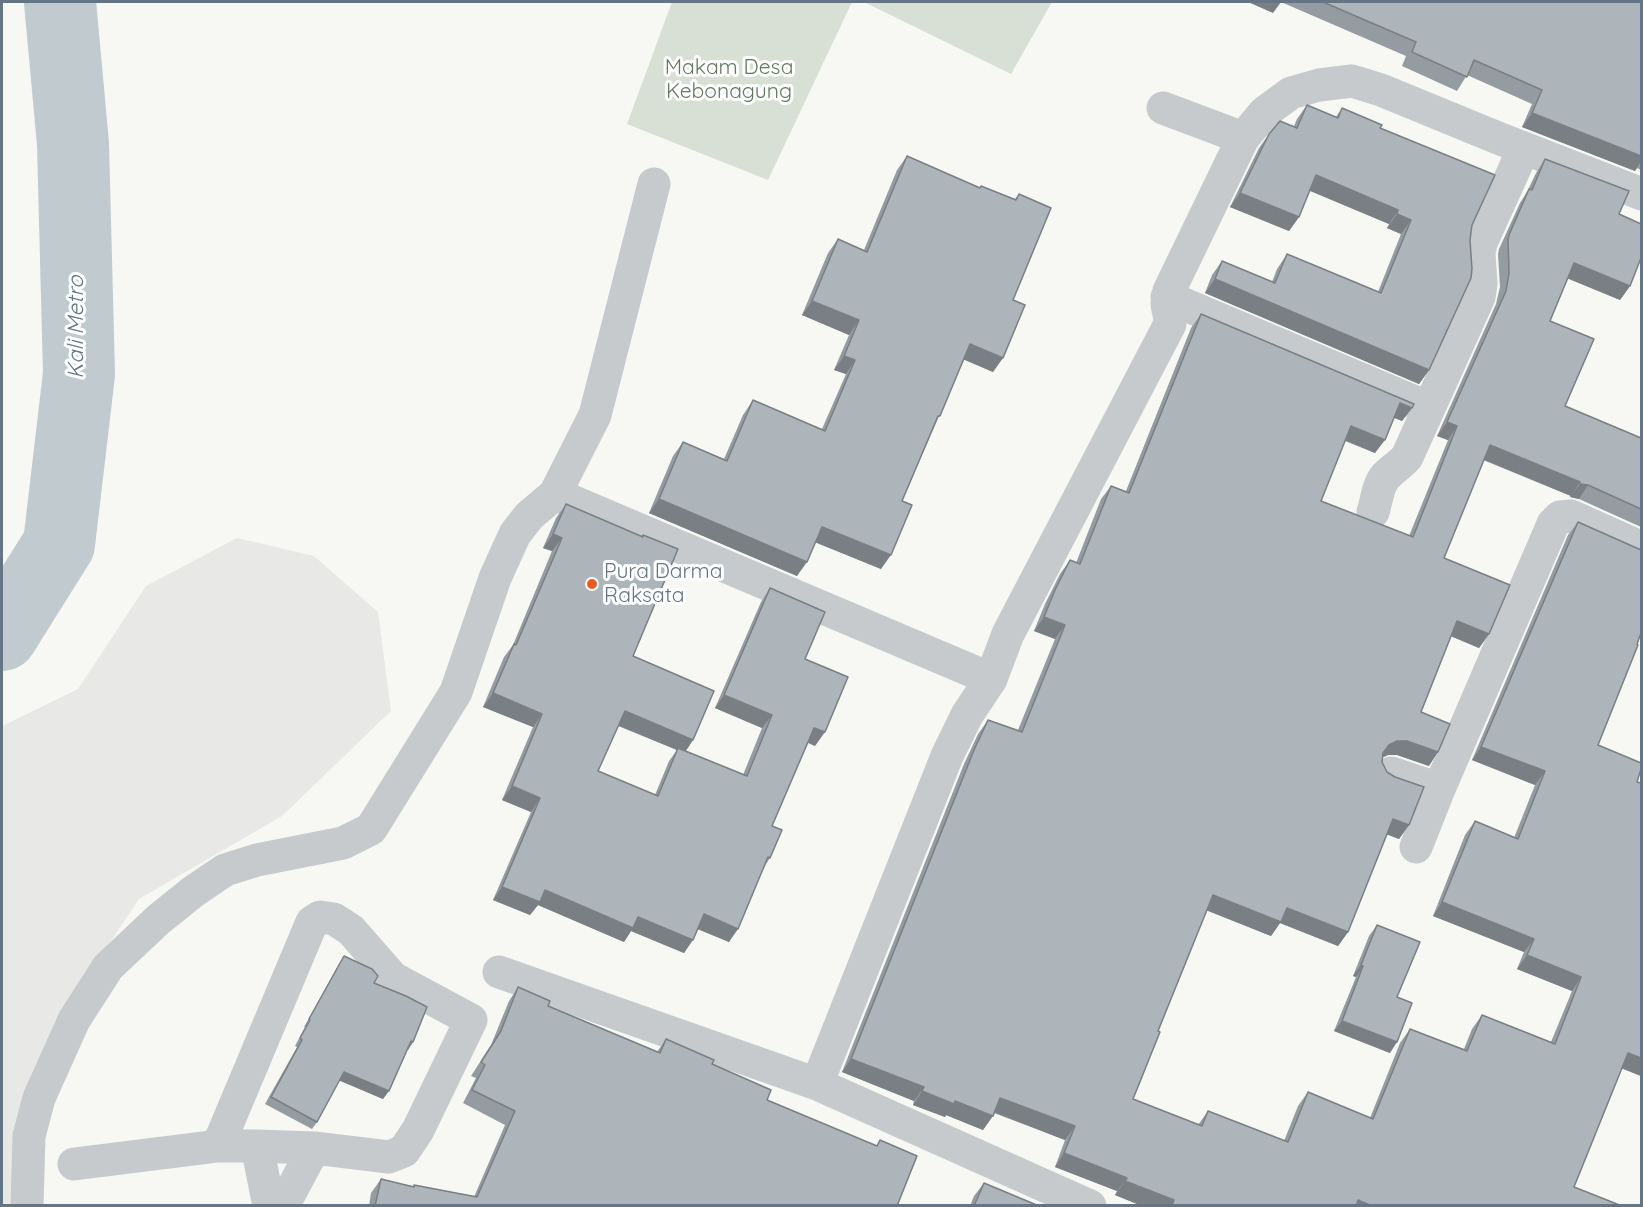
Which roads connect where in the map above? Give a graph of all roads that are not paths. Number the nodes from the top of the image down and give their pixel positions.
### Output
1 (1163, 108) dead end
2 (1243, 138) junction
3 (1524, 148) junction
4 (654, 184) dead end
5 (1639, 184) edge
6 (1167, 297) junction
7 (1430, 408) junction
8 (555, 494) junction
9 (1373, 512) dead end
10 (1641, 548) edge
11 (992, 679) junction
12 (1391, 773) edge
13 (1439, 789) junction
14 (1416, 847) dead end
15 (500, 972) dead end
16 (817, 1084) junction
17 (218, 1146) junction
18 (257, 1146) junction
19 (314, 1148) junction
20 (74, 1164) dead end
21 (27, 1206) edge
22 (269, 1206) edge
23 (283, 1206) edge
24 (1090, 1206) edge

1 - 2 street
2 - 3 street
2 - 6 street
3 - 5 street
3 - 7 street
4 - 8 street
6 - 7 street
6 - 11 street
7 - 9 street
8 - 11 street
8 - 21 street
10 - 13 street
11 - 16 street
12 - 13 street
13 - 14 street
15 - 16 street
16 - 24 street
17 - 18 street
17 - 19 street
17 - 20 street
18 - 19 street
18 - 22 street
19 - 23 street

